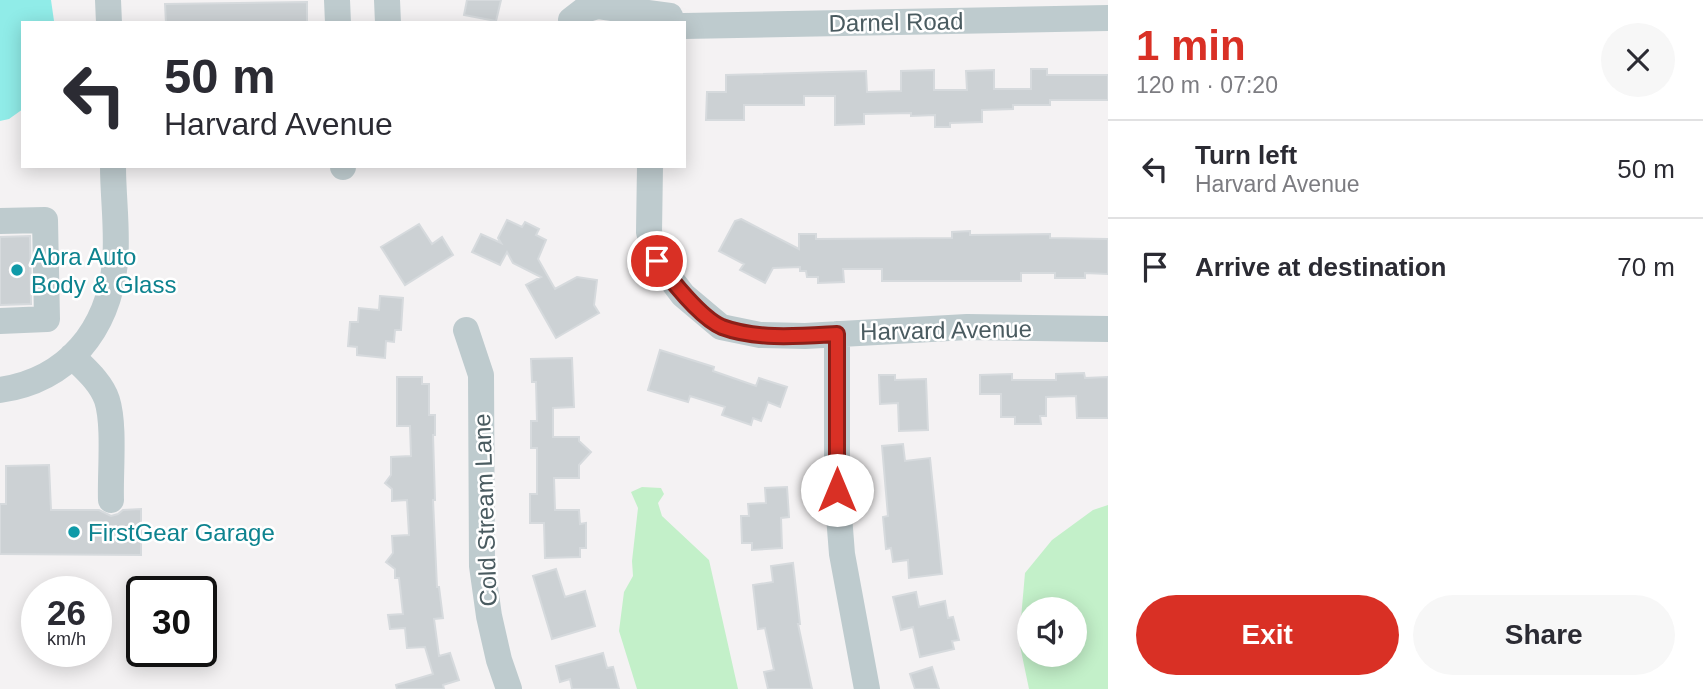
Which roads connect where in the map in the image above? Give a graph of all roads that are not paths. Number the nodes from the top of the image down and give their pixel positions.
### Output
1 (108, 0) edge
2 (337, 0) edge
3 (387, 0) edge
4 (674, 16) edge
5 (1108, 18) edge
6 (571, 20) dead end
7 (109, 21) edge
8 (338, 21) edge
9 (388, 21) edge
10 (650, 168) edge
11 (113, 178) edge
12 (0, 221) edge
13 (0, 321) edge
14 (1108, 329) edge
15 (466, 330) dead end
16 (837, 334) junction
17 (72, 356) junction
18 (0, 390) edge
19 (111, 500) dead end
20 (509, 689) edge
21 (867, 689) edge

1 - 7 street
2 - 8 street
3 - 9 street
4 - 5 street, Darnel Road
4 - 6 street, Darnel Road
10 - 16 street, Harvard Avenue
11 - 17 street
12 - 13 street
14 - 16 street, Harvard Avenue
15 - 20 street, Cold Stream Lane
16 - 21 street
17 - 18 street
17 - 19 street

